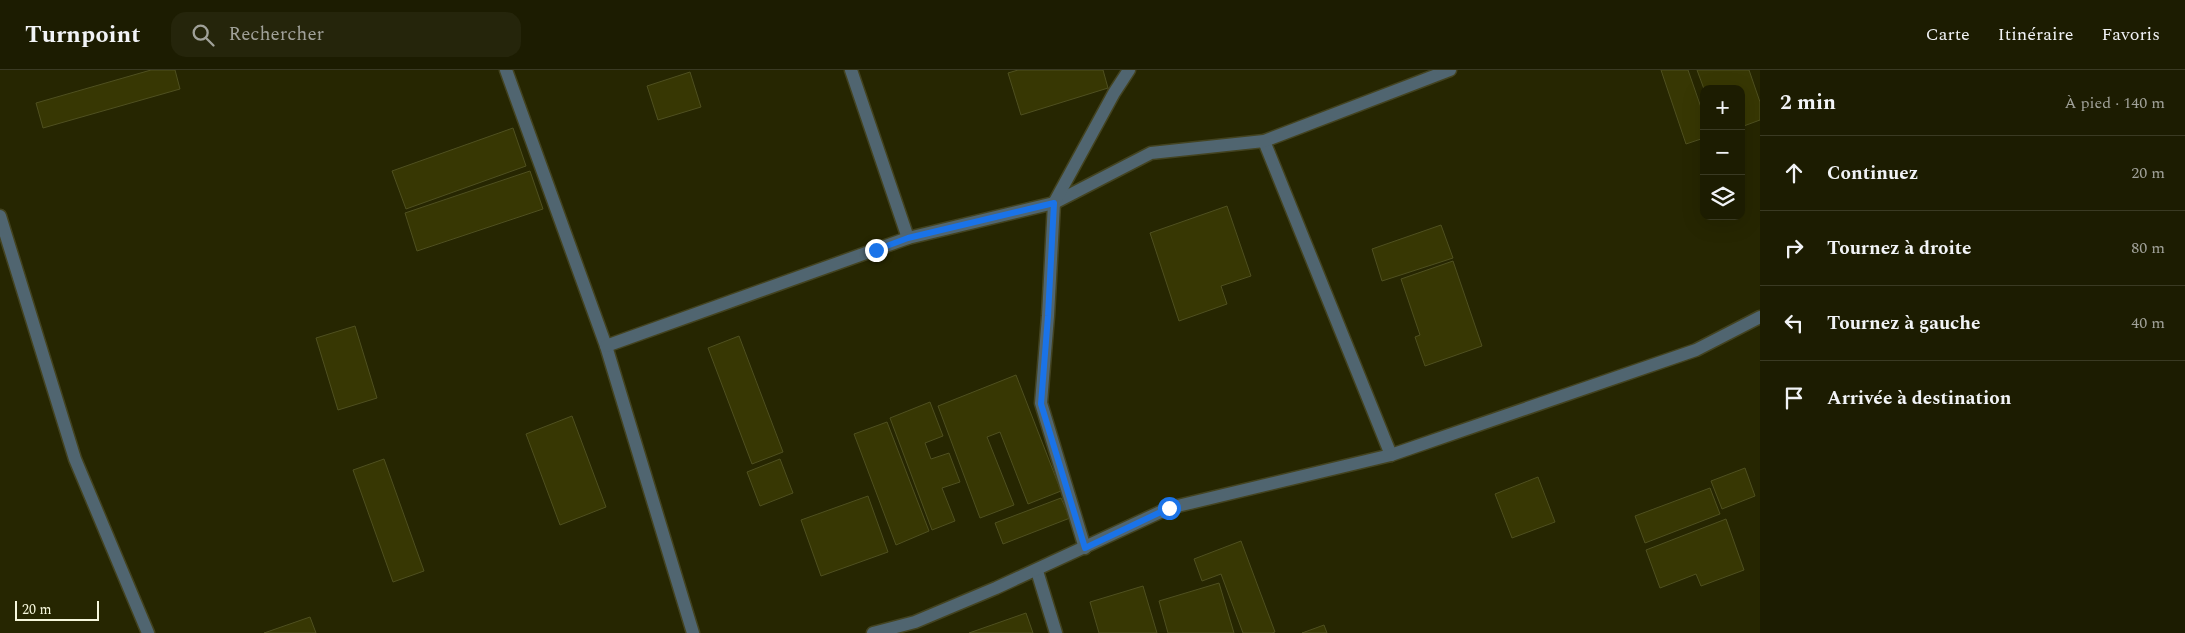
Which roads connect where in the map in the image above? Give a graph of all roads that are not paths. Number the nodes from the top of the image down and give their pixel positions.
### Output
1 (506, 70) edge
2 (851, 70) edge
3 (1130, 70) edge
4 (1450, 70) edge
5 (1264, 141) junction
6 (1054, 203) junction
7 (0, 216) edge
8 (908, 238) junction
9 (1760, 318) edge
10 (606, 346) junction
11 (1391, 455) junction
12 (1085, 548) junction
13 (1037, 571) junction
14 (148, 633) edge
15 (693, 633) edge
16 (873, 633) edge
17 (1056, 633) edge

1 - 10 street
2 - 8 street
3 - 6 street
4 - 5 street
5 - 6 street
5 - 11 street
6 - 8 street
6 - 12 street
7 - 14 street
8 - 10 street
9 - 11 street
10 - 15 street
11 - 12 street
12 - 13 street
13 - 16 street
13 - 17 street

